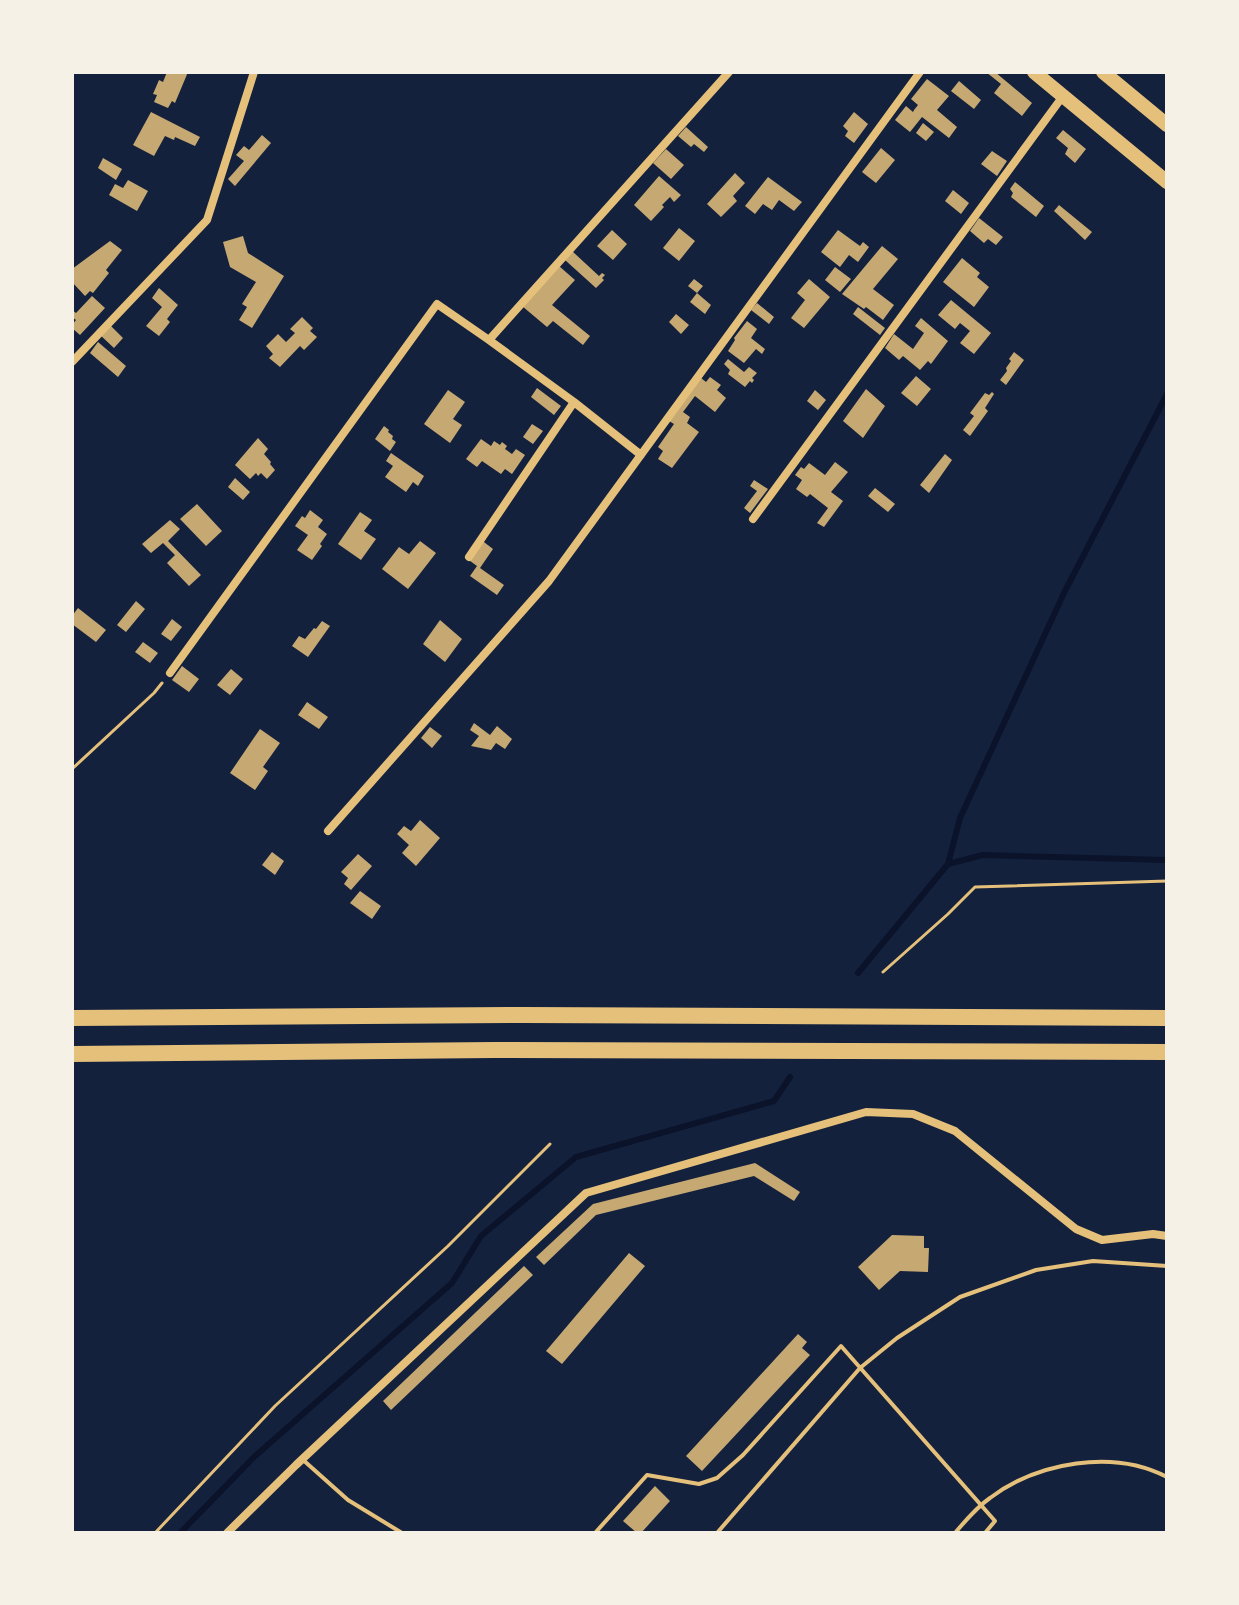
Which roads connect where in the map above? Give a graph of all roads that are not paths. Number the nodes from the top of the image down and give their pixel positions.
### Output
1 (254, 72) edge
2 (729, 72) edge
3 (920, 72) edge
4 (1034, 72) edge
5 (1103, 72) edge
6 (1063, 96) junction
7 (1167, 125) edge
8 (1167, 182) edge
9 (489, 340) junction
10 (72, 362) edge
11 (574, 402) junction
12 (641, 455) junction
13 (753, 519) dead end
14 (469, 557) dead end
15 (170, 673) road end
16 (328, 831) dead end
17 (72, 1018) edge
18 (1167, 1018) edge
19 (1167, 1052) edge
20 (72, 1054) edge
21 (1167, 1236) edge
22 (1167, 1266) edge
23 (860, 1368) junction
24 (302, 1459) junction
25 (1167, 1477) edge
26 (982, 1505) junction
27 (227, 1533) edge
28 (402, 1533) edge
29 (595, 1533) edge
30 (717, 1533) edge
31 (955, 1533) edge
32 (985, 1533) edge

1 - 10 street
2 - 9 street
3 - 12 street
4 - 6 main road
5 - 7 main road
6 - 8 main road
6 - 13 street
9 - 11 street
9 - 15 street
11 - 12 street
11 - 14 street
12 - 16 street
17 - 18 highway
19 - 20 highway
21 - 24 street
22 - 23 lane
23 - 26 lane
23 - 29 lane
23 - 30 lane
24 - 27 street
24 - 28 lane
25 - 26 lane
26 - 31 lane
26 - 32 lane

